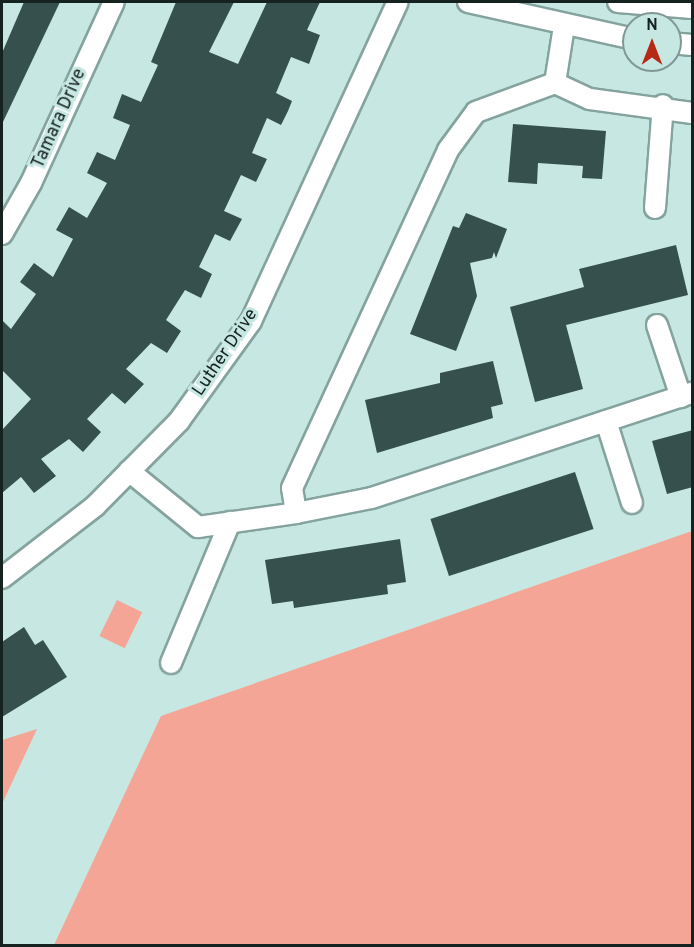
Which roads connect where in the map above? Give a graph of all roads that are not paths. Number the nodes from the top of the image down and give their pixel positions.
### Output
1 (114, 2) edge
2 (398, 2) edge
3 (468, 2) edge
4 (618, 2) edge
5 (643, 3) edge
6 (693, 8) edge
7 (564, 26) junction
8 (622, 37) edge
9 (555, 83) junction
10 (663, 105) junction
11 (693, 113) edge
12 (655, 208) dead end
13 (2, 234) edge
14 (657, 325) dead end
15 (687, 395) edge
16 (606, 421) junction
17 (129, 471) junction
18 (632, 503) dead end
19 (296, 513) junction
20 (230, 522) junction
21 (2, 578) edge
22 (171, 663) dead end

1 - 13 street, Tamara Drive
2 - 17 street, Luther Drive
3 - 7 street
4 - 5 street
5 - 6 street
7 - 8 street
7 - 9 street
9 - 10 street
9 - 19 street
10 - 11 street
10 - 12 street
14 - 15 street
15 - 16 street
16 - 18 street
16 - 19 street
17 - 20 street
17 - 21 street, Luther Drive
19 - 20 street
20 - 22 street

